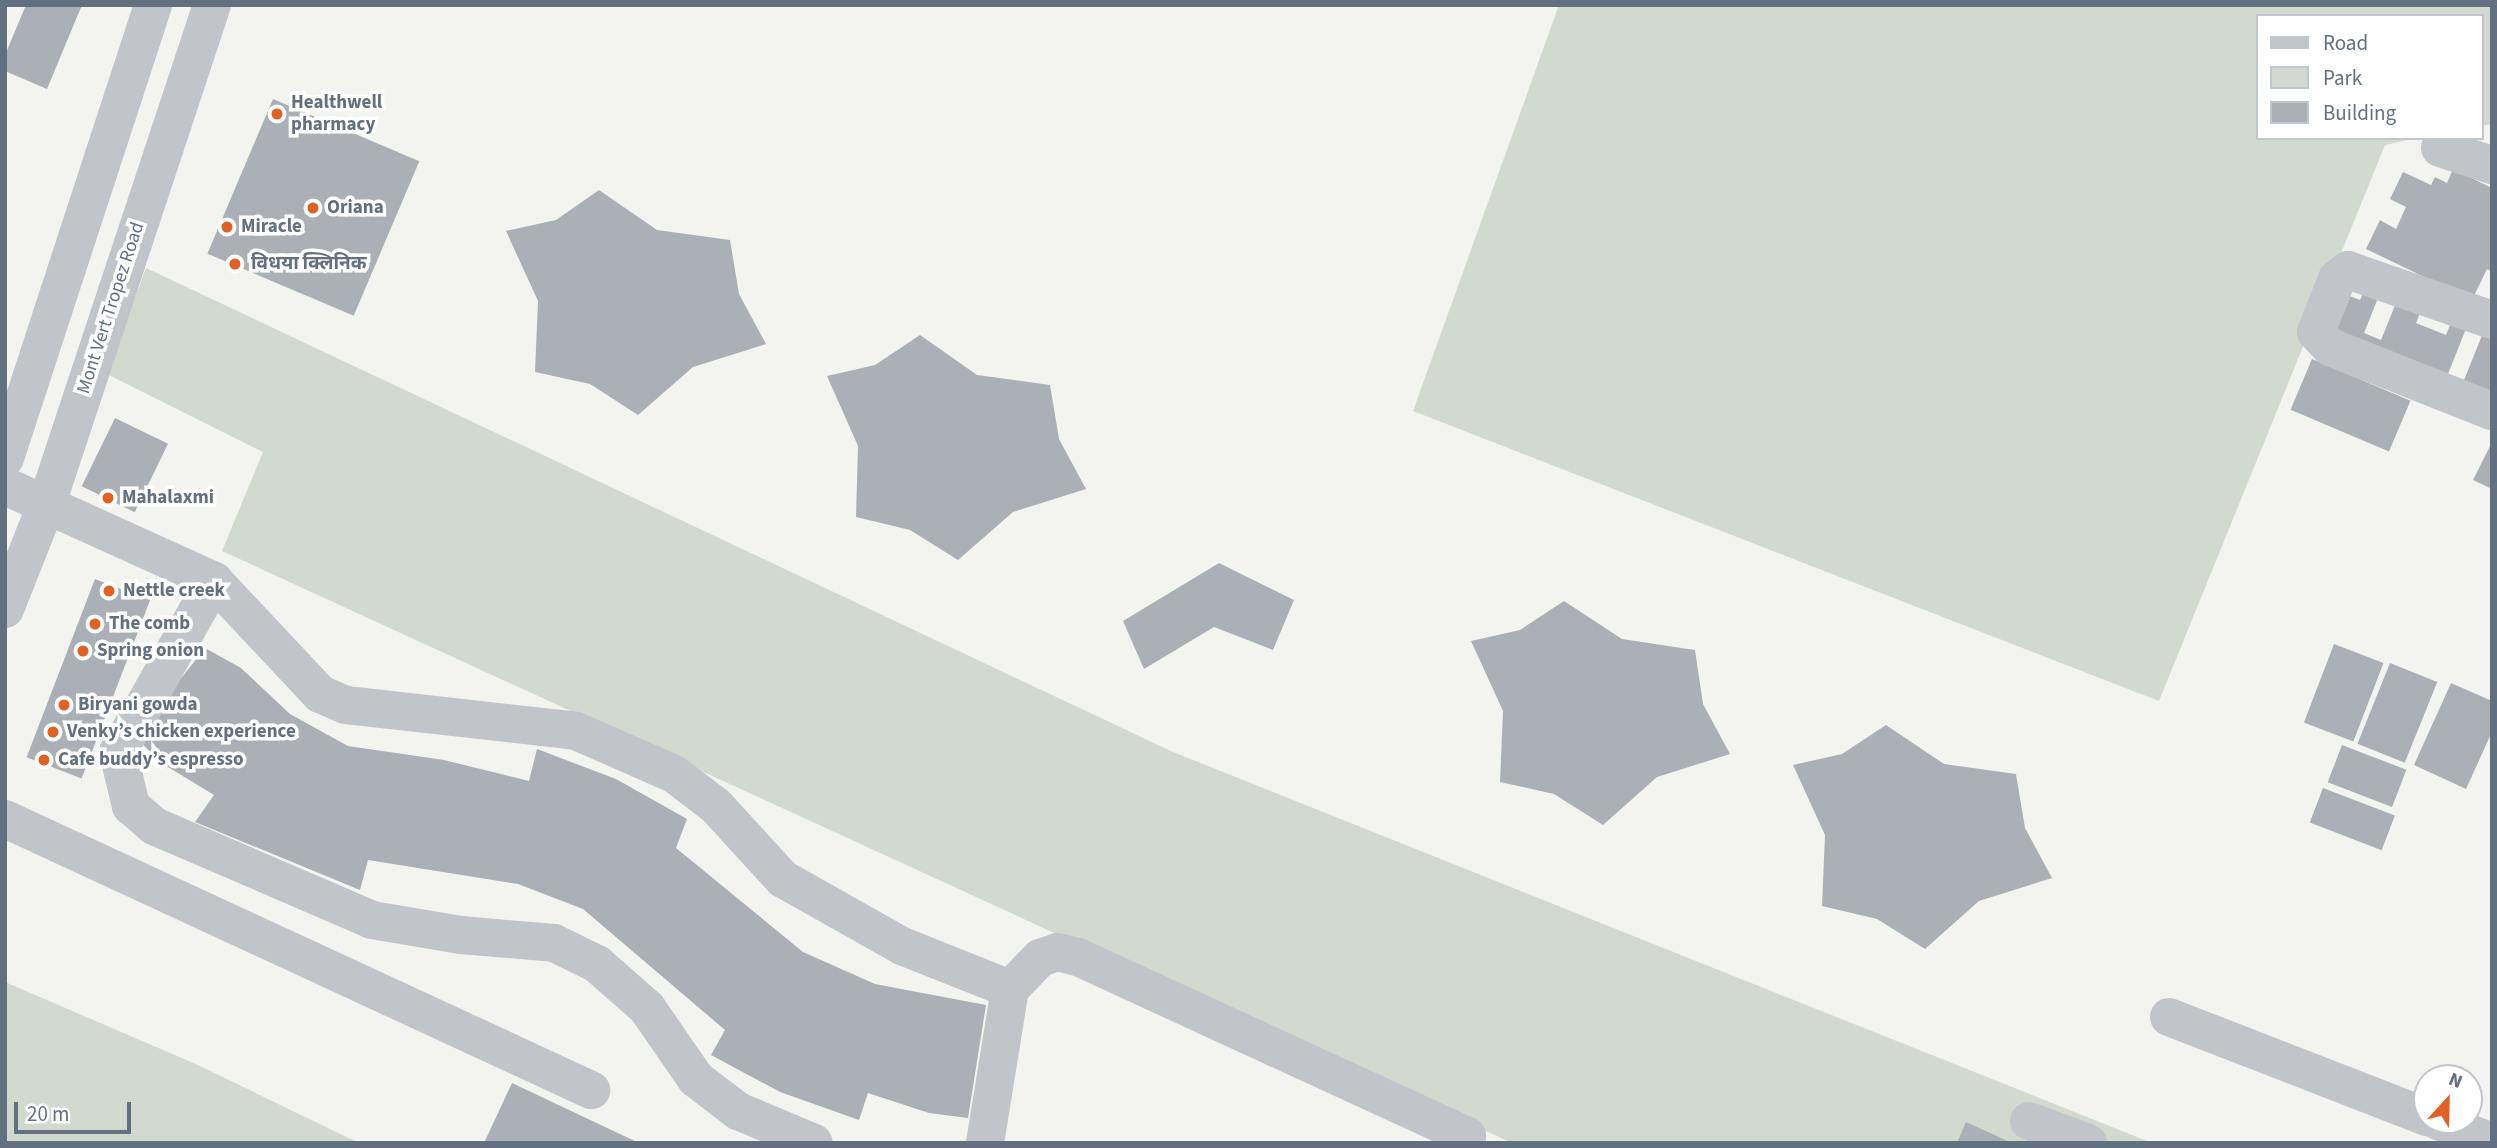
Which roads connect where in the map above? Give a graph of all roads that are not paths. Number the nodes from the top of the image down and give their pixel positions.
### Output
1 (153, 5) edge
2 (212, 5) edge
3 (2440, 148) dead end
4 (2492, 165) edge
5 (70, 258) junction
6 (122, 276) junction
7 (2492, 320) edge
8 (2492, 411) edge
9 (5, 458) edge
10 (5, 485) edge
11 (47, 503) junction
12 (214, 581) junction
13 (5, 609) edge
14 (5, 819) edge
15 (1010, 989) junction
16 (2169, 1017) dead end
17 (591, 1090) dead end
18 (2413, 1112) edge
19 (2029, 1121) dead end
20 (2472, 1134) edge
21 (1471, 1140) edge
22 (2492, 1142) edge
23 (814, 1143) edge
24 (985, 1143) edge
25 (2088, 1143) edge

1 - 5 street
2 - 6 street, Mont Vert Tropez Road
3 - 4 street
5 - 6 street
5 - 9 street
6 - 11 street, Mont Vert Tropez Road
7 - 8 street
10 - 11 street
11 - 12 street
11 - 13 street, Mont Vert Tropez Road
12 - 15 street
12 - 23 street
14 - 17 street
15 - 21 street
15 - 24 street
16 - 18 street
19 - 25 street
20 - 22 street

